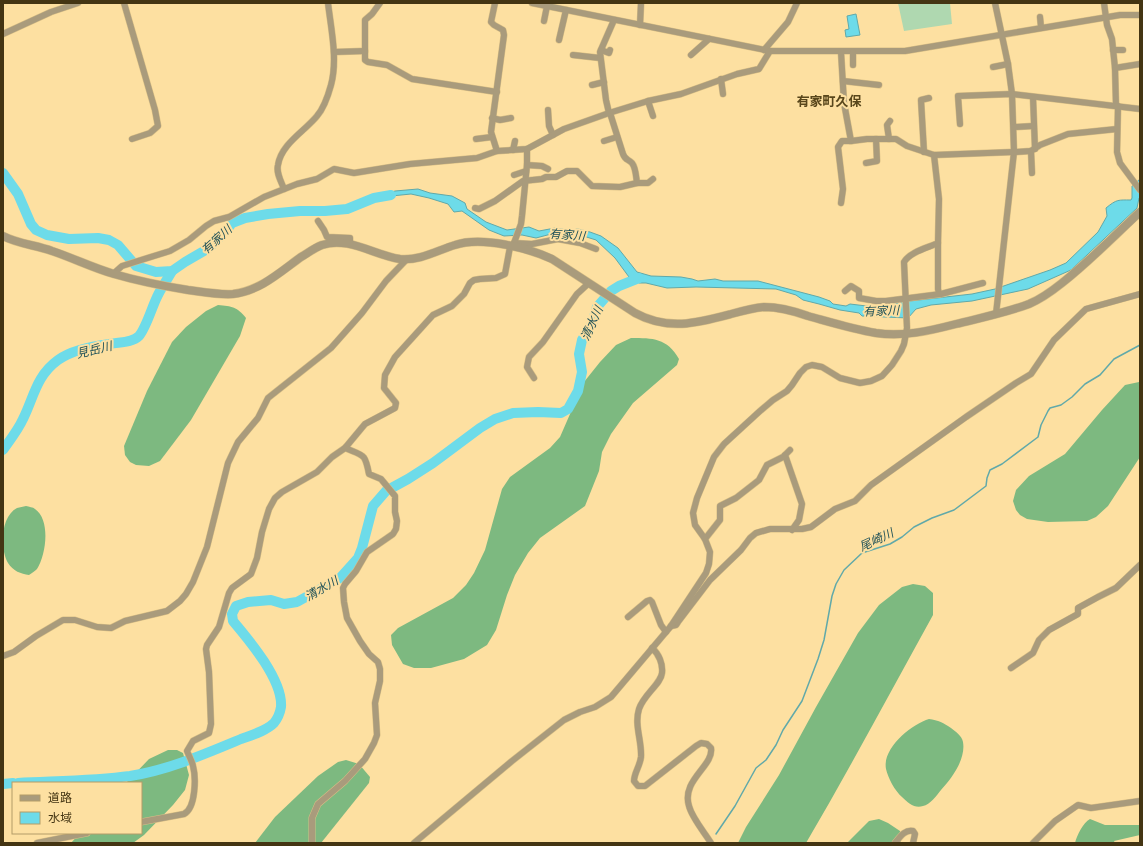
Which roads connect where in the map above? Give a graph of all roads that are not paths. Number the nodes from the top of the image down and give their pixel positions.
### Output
1 (78, 3) edge
2 (124, 3) edge
3 (328, 3) edge
4 (380, 3) edge
5 (495, 3) edge
6 (532, 3) edge
7 (641, 3) edge
8 (797, 3) edge
9 (995, 3) edge
10 (1104, 3) edge
11 (547, 6) junction
12 (566, 10) junction
13 (1140, 15) edge
14 (1040, 17) dead end
15 (1105, 18) junction
16 (614, 20) junction
17 (544, 21) dead end
18 (640, 25) junction
19 (1041, 28) junction
20 (3, 34) edge
21 (1002, 35) junction
22 (709, 39) junction
23 (559, 40) dead end
24 (601, 50) junction
25 (610, 50) dead end
26 (767, 50) junction
27 (1113, 50) junction
28 (1123, 50) dead end
29 (365, 51) junction
30 (334, 52) junction
31 (841, 52) junction
32 (853, 52) junction
33 (573, 55) dead end
34 (691, 55) dead end
35 (600, 58) junction
36 (1008, 64) junction
37 (1140, 64) edge
38 (853, 65) dead end
39 (993, 67) dead end
40 (1115, 68) junction
41 (721, 79) junction
42 (844, 81) junction
43 (604, 82) junction
44 (592, 85) dead end
45 (879, 85) dead end
46 (497, 92) junction
47 (723, 94) dead end
48 (1012, 94) junction
49 (1033, 97) junction
50 (929, 98) dead end
51 (648, 101) junction
52 (1117, 106) junction
53 (1140, 109) edge
54 (548, 110) dead end
55 (610, 113) junction
56 (486, 114) dead end
57 (493, 116) junction
58 (653, 116) dead end
59 (511, 118) dead end
60 (890, 121) dead end
61 (960, 124) dead end
62 (1033, 126) junction
63 (1014, 127) junction
64 (1117, 129) junction
65 (553, 135) junction
66 (492, 137) junction
67 (617, 137) junction
68 (132, 139) dead end
69 (476, 139) dead end
70 (546, 139) junction
71 (876, 139) junction
72 (889, 139) junction
73 (515, 140) dead end
74 (535, 140) dead end
75 (604, 141) dead end
76 (851, 141) junction
77 (526, 149) junction
78 (513, 150) junction
79 (1033, 150) junction
80 (497, 151) junction
81 (924, 152) junction
82 (1014, 152) junction
83 (934, 154) junction
84 (866, 163) dead end
85 (527, 168) junction
86 (548, 169) dead end
87 (1032, 173) dead end
88 (514, 175) dead end
89 (653, 179) dead end
90 (525, 180) junction
91 (637, 183) junction
92 (284, 189) junction
93 (1140, 190) edge
94 (841, 203) dead end
95 (475, 208) dead end
96 (1140, 212) edge
97 (318, 221) dead end
98 (3, 236) edge
99 (513, 243) junction
100 (938, 243) junction
101 (350, 244) junction
102 (596, 249) dead end
103 (407, 259) junction
104 (113, 274) junction
105 (851, 278) dead end
106 (589, 283) junction
107 (983, 283) dead end
108 (851, 286) junction
109 (845, 291) dead end
110 (939, 294) junction
111 (1140, 294) edge
112 (905, 299) junction
113 (996, 311) junction
114 (905, 335) junction
115 (534, 378) dead end
116 (345, 448) junction
117 (792, 530) junction
118 (705, 539) junction
119 (1140, 565) edge
120 (628, 617) dead end
121 (671, 626) junction
122 (666, 632) junction
123 (652, 648) junction
124 (3, 656) edge
125 (1011, 668) dead end
126 (1140, 801) edge
127 (142, 822) edge
128 (82, 834) edge
129 (41, 843) edge
130 (312, 843) edge
131 (414, 843) edge
132 (711, 843) edge
133 (895, 843) edge
134 (913, 843) edge
135 (1033, 843) edge

1 - 20 street
2 - 68 street
3 - 30 street
4 - 29 street
5 - 46 street
6 - 11 street
7 - 18 street
8 - 26 street
9 - 21 street
10 - 15 street
11 - 12 street
11 - 17 street
12 - 16 street
12 - 23 street
13 - 15 street
14 - 19 street
15 - 19 street
15 - 27 street
16 - 18 street
16 - 24 street
18 - 22 street
19 - 21 street
21 - 32 street
21 - 36 street
22 - 26 street
22 - 34 street
24 - 25 street
24 - 35 street
26 - 31 street
26 - 41 street
27 - 28 street
27 - 40 street
29 - 30 street
29 - 46 street
30 - 92 street
31 - 32 street
31 - 42 street
32 - 38 street
33 - 35 street
35 - 43 street
36 - 39 street
36 - 48 street
37 - 40 street
40 - 52 street
41 - 47 street
41 - 51 street
42 - 45 street
42 - 76 street
43 - 44 street
43 - 55 street
46 - 57 street
48 - 49 street
48 - 61 street
48 - 63 street
49 - 52 street
49 - 62 street
50 - 81 street
51 - 55 street
51 - 58 street
52 - 53 street
52 - 64 street
54 - 65 street
55 - 65 street
55 - 67 street
56 - 57 street
57 - 59 street
57 - 66 street
60 - 72 street
62 - 63 street
62 - 79 street
63 - 82 street
64 - 79 street
64 - 93 street
65 - 70 street
66 - 69 street
66 - 80 street
67 - 75 street
67 - 91 street
70 - 74 street
70 - 77 street
71 - 72 street
71 - 76 street
71 - 84 street
72 - 81 street
73 - 78 street
76 - 94 street
77 - 78 street
77 - 85 street
78 - 80 street
79 - 82 street
79 - 87 street
80 - 92 street
81 - 83 street
82 - 83 street
82 - 113 street
83 - 100 street
85 - 86 street
85 - 88 street
85 - 90 street
89 - 91 street
90 - 91 street
90 - 95 street
90 - 99 street
92 - 104 street
96 - 113 street
97 - 101 street
98 - 104 street
99 - 102 street
99 - 103 street
99 - 106 street
99 - 116 street
100 - 110 street
100 - 112 street
101 - 103 street
101 - 104 street
103 - 124 street
105 - 108 street
106 - 114 street
106 - 115 street
107 - 110 street
108 - 109 street
108 - 112 street
110 - 112 street
111 - 117 street
112 - 114 street
113 - 114 street
114 - 118 street
116 - 127 street
116 - 130 street
117 - 118 street
117 - 121 street
118 - 121 street
119 - 125 street
120 - 122 street
121 - 122 street
122 - 123 street
123 - 131 street
123 - 132 street
126 - 135 street
128 - 129 street
133 - 134 street

